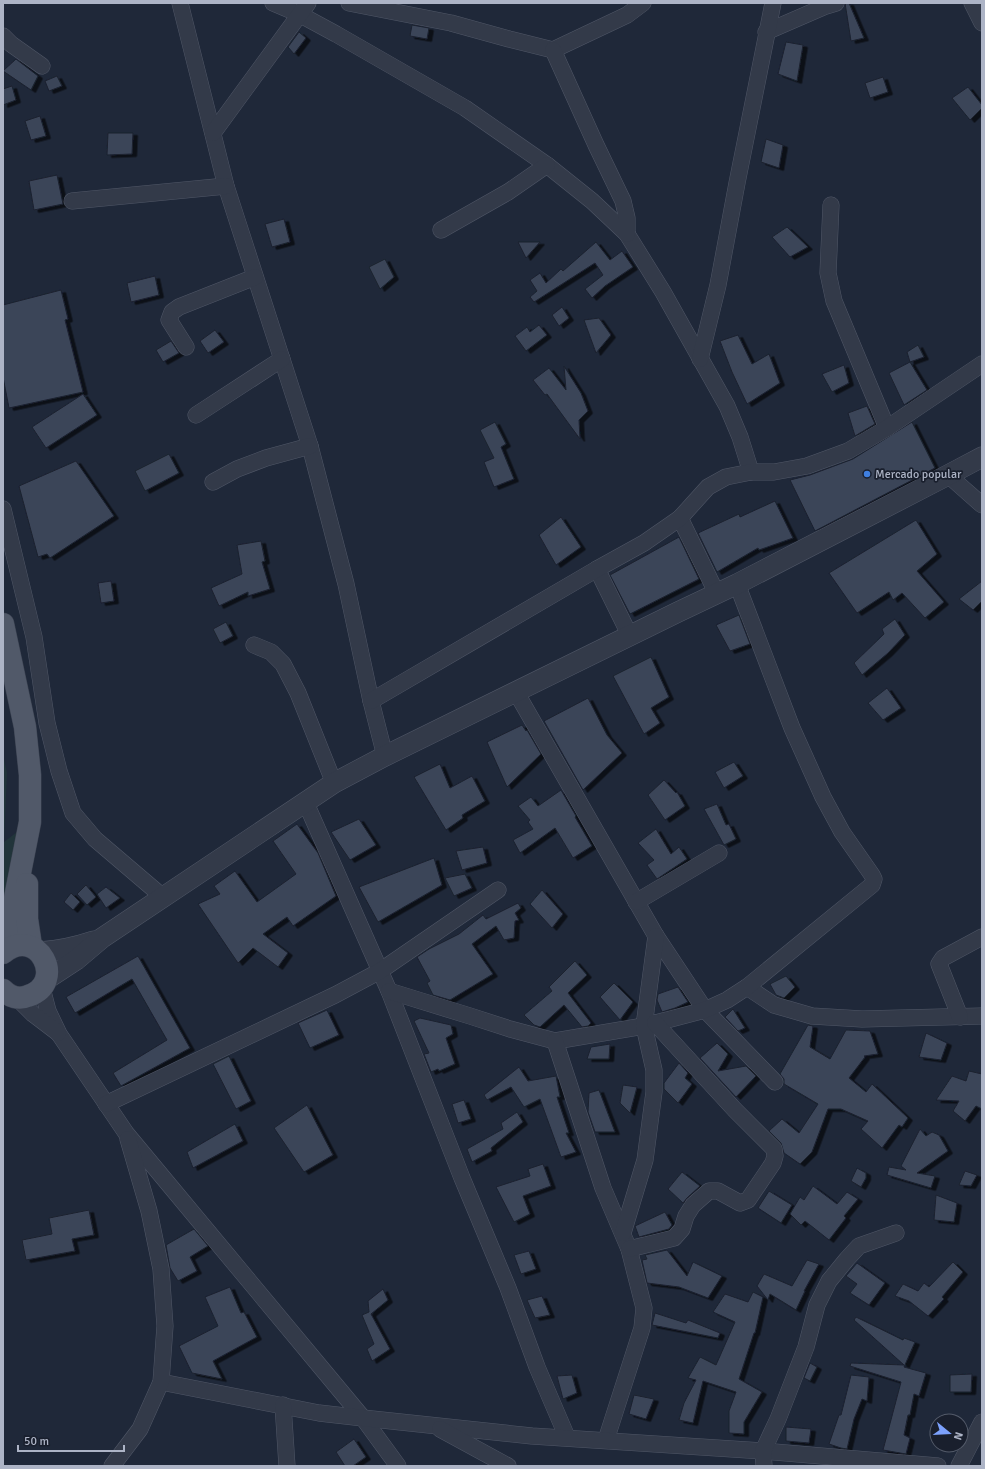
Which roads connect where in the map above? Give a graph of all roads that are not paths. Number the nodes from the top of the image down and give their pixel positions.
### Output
1 (180, 3) edge
2 (273, 3) edge
3 (349, 3) edge
4 (643, 3) edge
5 (773, 3) edge
6 (836, 3) edge
7 (972, 3) edge
8 (304, 9) edge
9 (982, 23) edge
10 (766, 32) junction
11 (3, 36) edge
12 (554, 50) junction
13 (42, 66) dead end
14 (213, 133) junction
15 (547, 165) junction
16 (226, 186) junction
17 (72, 201) dead end
18 (831, 205) dead end
19 (441, 230) dead end
20 (627, 234) junction
21 (255, 277) junction
22 (186, 347) dead end
23 (282, 359) junction
24 (700, 359) junction
25 (982, 364) edge
26 (196, 415) dead end
27 (887, 428) junction
28 (310, 446) junction
29 (982, 457) edge
30 (752, 472) junction
31 (948, 475) junction
32 (213, 482) dead end
33 (982, 505) edge
34 (3, 509) edge
35 (680, 518) junction
36 (597, 569) junction
37 (738, 584) junction
38 (717, 594) junction
39 (3, 624) edge
40 (630, 636) junction
41 (254, 645) dead end
42 (516, 692) junction
43 (371, 701) junction
44 (385, 756) junction
45 (334, 783) junction
46 (306, 801) junction
47 (719, 853) dead end
48 (498, 890) dead end
49 (163, 897) junction
50 (636, 902) junction
51 (656, 936) junction
52 (982, 937) edge
53 (102, 938) junction
54 (21, 949) edge
55 (380, 971) junction
56 (44, 983) junction
57 (747, 987) junction
58 (389, 991) junction
59 (7, 998) edge
60 (705, 1010) junction
61 (982, 1016) edge
62 (960, 1017) junction
63 (649, 1024) junction
64 (59, 1034) junction
65 (555, 1041) junction
66 (775, 1082) dead end
67 (106, 1104) junction
68 (126, 1133) junction
69 (623, 1233) junction
70 (896, 1233) dead end
71 (629, 1249) junction
72 (161, 1382) junction
73 (283, 1405) junction
74 (363, 1418) junction
75 (982, 1422) edge
76 (434, 1425) junction
77 (567, 1437) junction
78 (606, 1440) junction
79 (764, 1459) edge
80 (112, 1466) edge
81 (287, 1466) edge
82 (398, 1466) edge
83 (508, 1466) edge
84 (938, 1466) edge
85 (959, 1466) edge

1 - 14 street
2 - 8 street
3 - 12 street
4 - 12 street
5 - 10 street
6 - 10 street
7 - 9 street
8 - 14 street
8 - 15 street
10 - 24 street
11 - 13 street
12 - 20 street
14 - 16 street
15 - 19 street
15 - 20 street
16 - 17 street
16 - 21 street
18 - 27 street
20 - 24 street
21 - 22 street
21 - 23 street
23 - 26 street
23 - 28 street
24 - 30 street
25 - 27 street
27 - 30 street
28 - 32 street
28 - 43 street
29 - 31 street
30 - 35 street
31 - 33 street
31 - 37 street
34 - 49 street
35 - 36 street
35 - 38 street
36 - 40 street
36 - 43 street
37 - 38 street
37 - 57 street
38 - 40 street
39 - 54 main road
40 - 42 street
41 - 45 street
42 - 44 street
42 - 50 street
43 - 44 street
44 - 45 street
45 - 46 street
46 - 49 street
46 - 55 street
47 - 50 street
48 - 55 street
49 - 53 street
50 - 51 street
51 - 60 street
51 - 63 street
52 - 62 street
53 - 54 street
53 - 56 street
54 - 56 main road
55 - 58 street
55 - 67 street
56 - 59 main road
56 - 64 street
57 - 60 street
57 - 62 street
58 - 65 street
58 - 77 street
59 - 64 street
60 - 63 street
60 - 66 street
61 - 62 street
63 - 65 street
63 - 69 street
63 - 71 street
64 - 67 street
65 - 69 street
67 - 68 street
68 - 72 street
68 - 74 street
69 - 71 street
70 - 79 street
71 - 78 street
72 - 73 street
72 - 80 street
73 - 74 street
73 - 81 street
74 - 76 street
74 - 82 street
75 - 85 street
76 - 77 street
76 - 83 street
77 - 78 street
78 - 79 street
79 - 84 street

